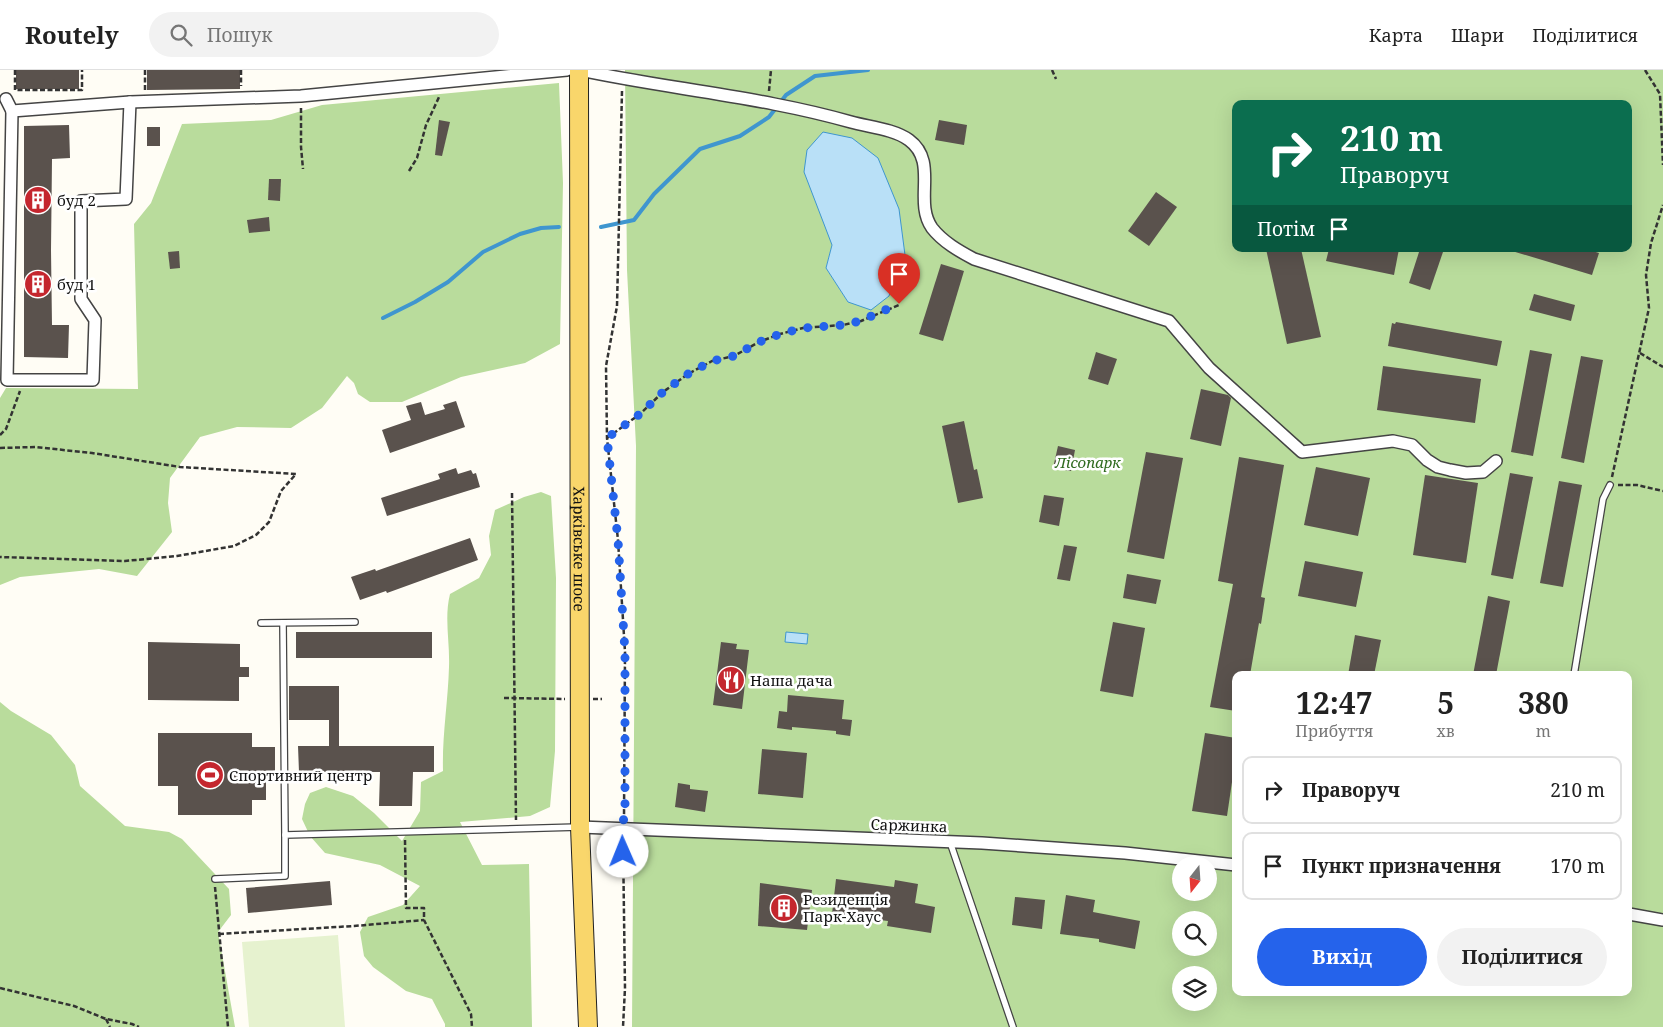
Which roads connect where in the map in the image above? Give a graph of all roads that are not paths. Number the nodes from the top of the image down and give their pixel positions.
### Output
1 (568, 70) edge
2 (579, 70) edge
3 (6, 99) dead end
4 (130, 102) junction
5 (12, 111) junction
6 (1496, 461) dead end
7 (1610, 485) road end
8 (355, 622) dead end
9 (261, 623) dead end
10 (283, 623) junction
11 (1575, 671) edge
12 (580, 828) junction
13 (286, 835) junction
14 (950, 842) junction
15 (1232, 866) edge
16 (214, 879) road end
17 (1632, 915) edge
18 (1663, 920) edge
19 (588, 1027) edge
20 (1013, 1027) edge

1 - 4 street
2 - 6 street
2 - 12 main road, Харківське шосе
3 - 5 street
4 - 5 street
4 - 5 street
7 - 11 lane
8 - 10 lane
9 - 10 lane
10 - 13 lane
12 - 13 lane
12 - 14 street, Саржинка
12 - 19 main road, Харківське шосе
13 - 16 lane
14 - 15 street, Саржинка
14 - 20 lane
17 - 18 street

